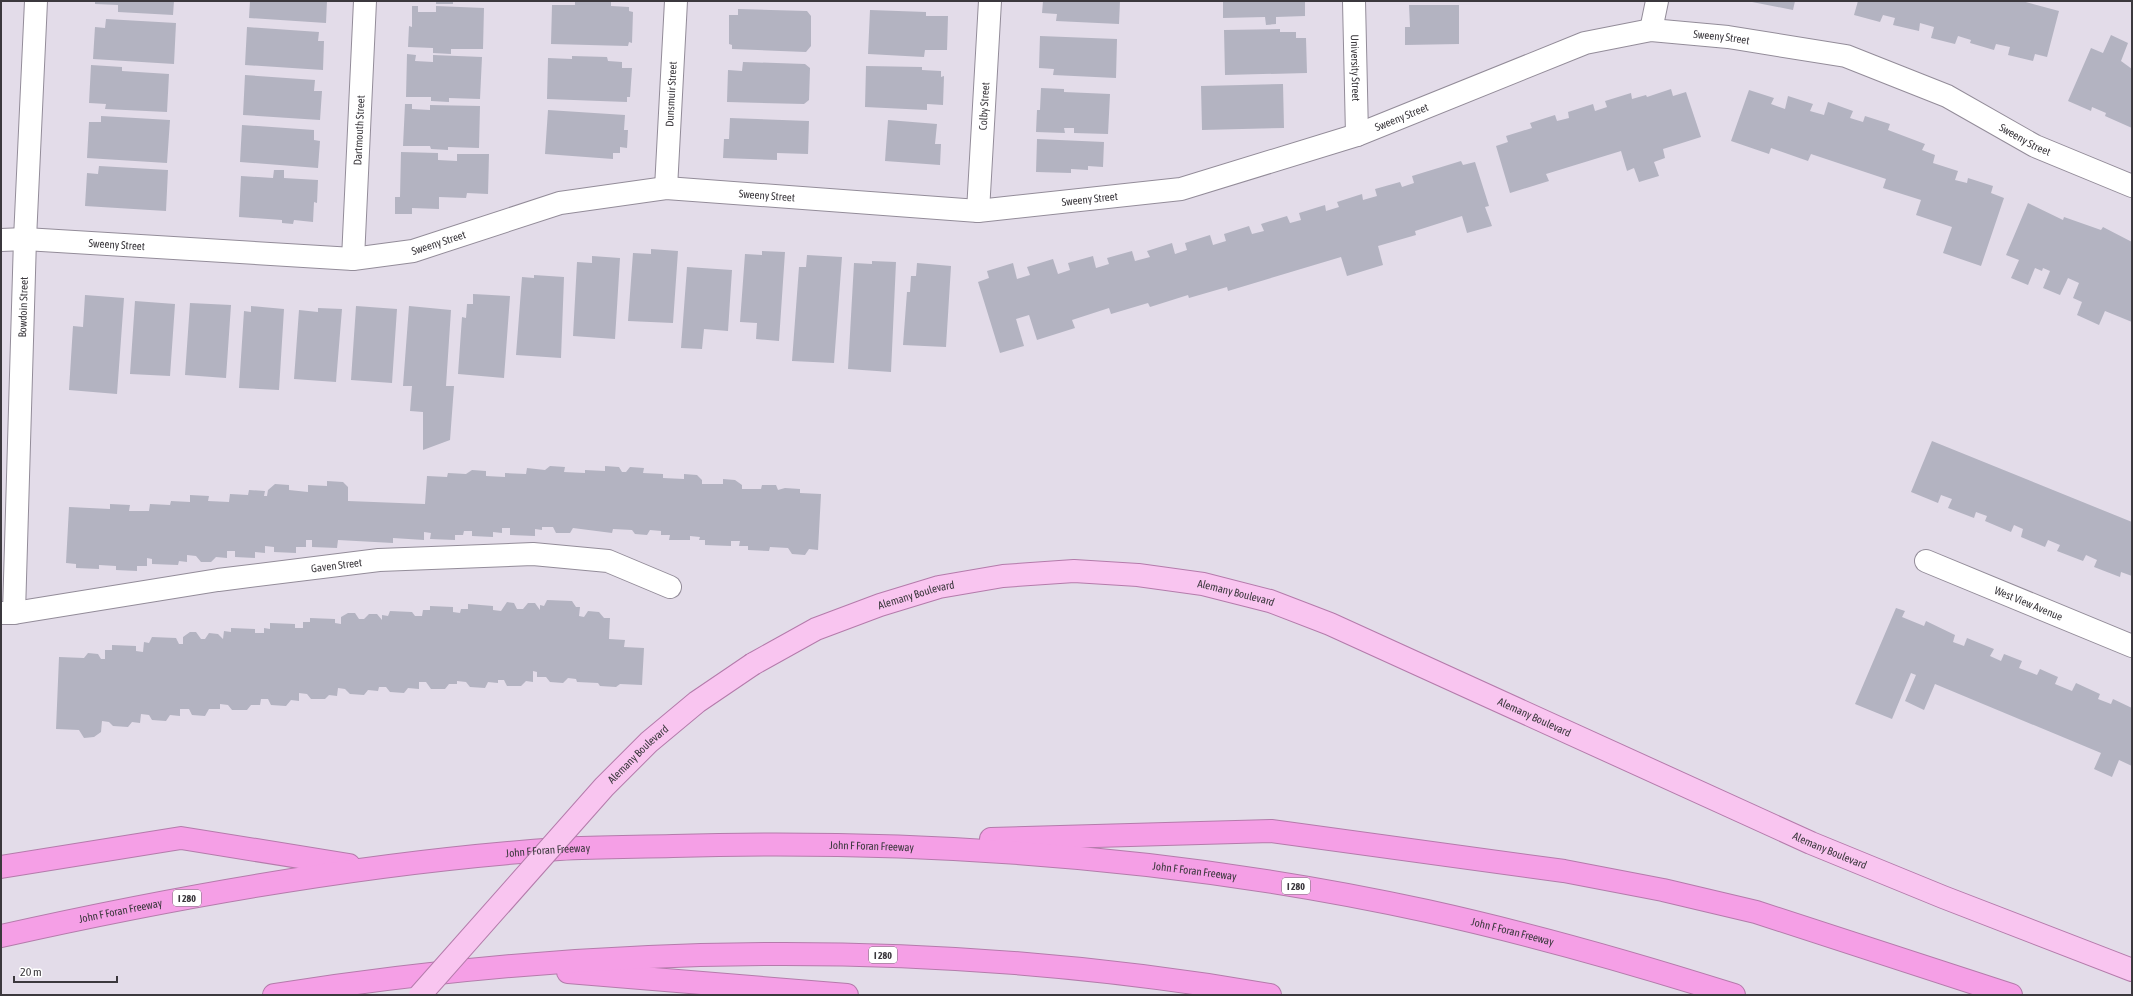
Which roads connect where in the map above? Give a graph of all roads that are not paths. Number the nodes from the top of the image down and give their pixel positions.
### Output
1 (36, 1) edge
2 (365, 1) edge
3 (676, 1) edge
4 (990, 1) edge
5 (1354, 1) edge
6 (1657, 1) edge
7 (1650, 30) junction
8 (1357, 135) junction
9 (2132, 186) edge
10 (666, 188) junction
11 (978, 212) junction
12 (1, 240) edge
13 (25, 240) junction
14 (353, 259) junction
15 (1926, 561) dead end
16 (670, 587) dead end
17 (8, 613) edge
18 (2132, 646) edge
19 (846, 844) junction
20 (1, 867) edge
21 (374, 869) junction
22 (1, 936) edge
23 (495, 966) junction
24 (2132, 970) edge
25 (274, 995) edge
26 (420, 995) edge
27 (848, 995) edge
28 (1270, 995) edge
29 (1734, 995) edge
30 (2011, 995) edge

1 - 13 street, Bowdoin Street
2 - 14 street, Dartmouth Street
3 - 10 street, Dunsmuir Street
4 - 11 street, Colby Street
5 - 8 street, University Street
6 - 7 street
7 - 8 street, Sweeny Street
7 - 9 street, Sweeny Street
8 - 11 street, Sweeny Street
10 - 11 street, Sweeny Street
10 - 14 street, Sweeny Street
12 - 13 street, Sweeny Street
13 - 14 street, Sweeny Street
13 - 17 street, Bowdoin Street
15 - 18 street, West View Avenue
16 - 17 street, Gaven Street
19 - 21 highway, John F Foran Freeway / I 280
19 - 29 highway, John F Foran Freeway / I 280
19 - 30 highway
20 - 21 highway
21 - 22 highway, John F Foran Freeway / I 280
23 - 25 highway, I 280
23 - 27 highway
23 - 28 highway, I 280
24 - 26 main road, Alemany Boulevard, bridge

